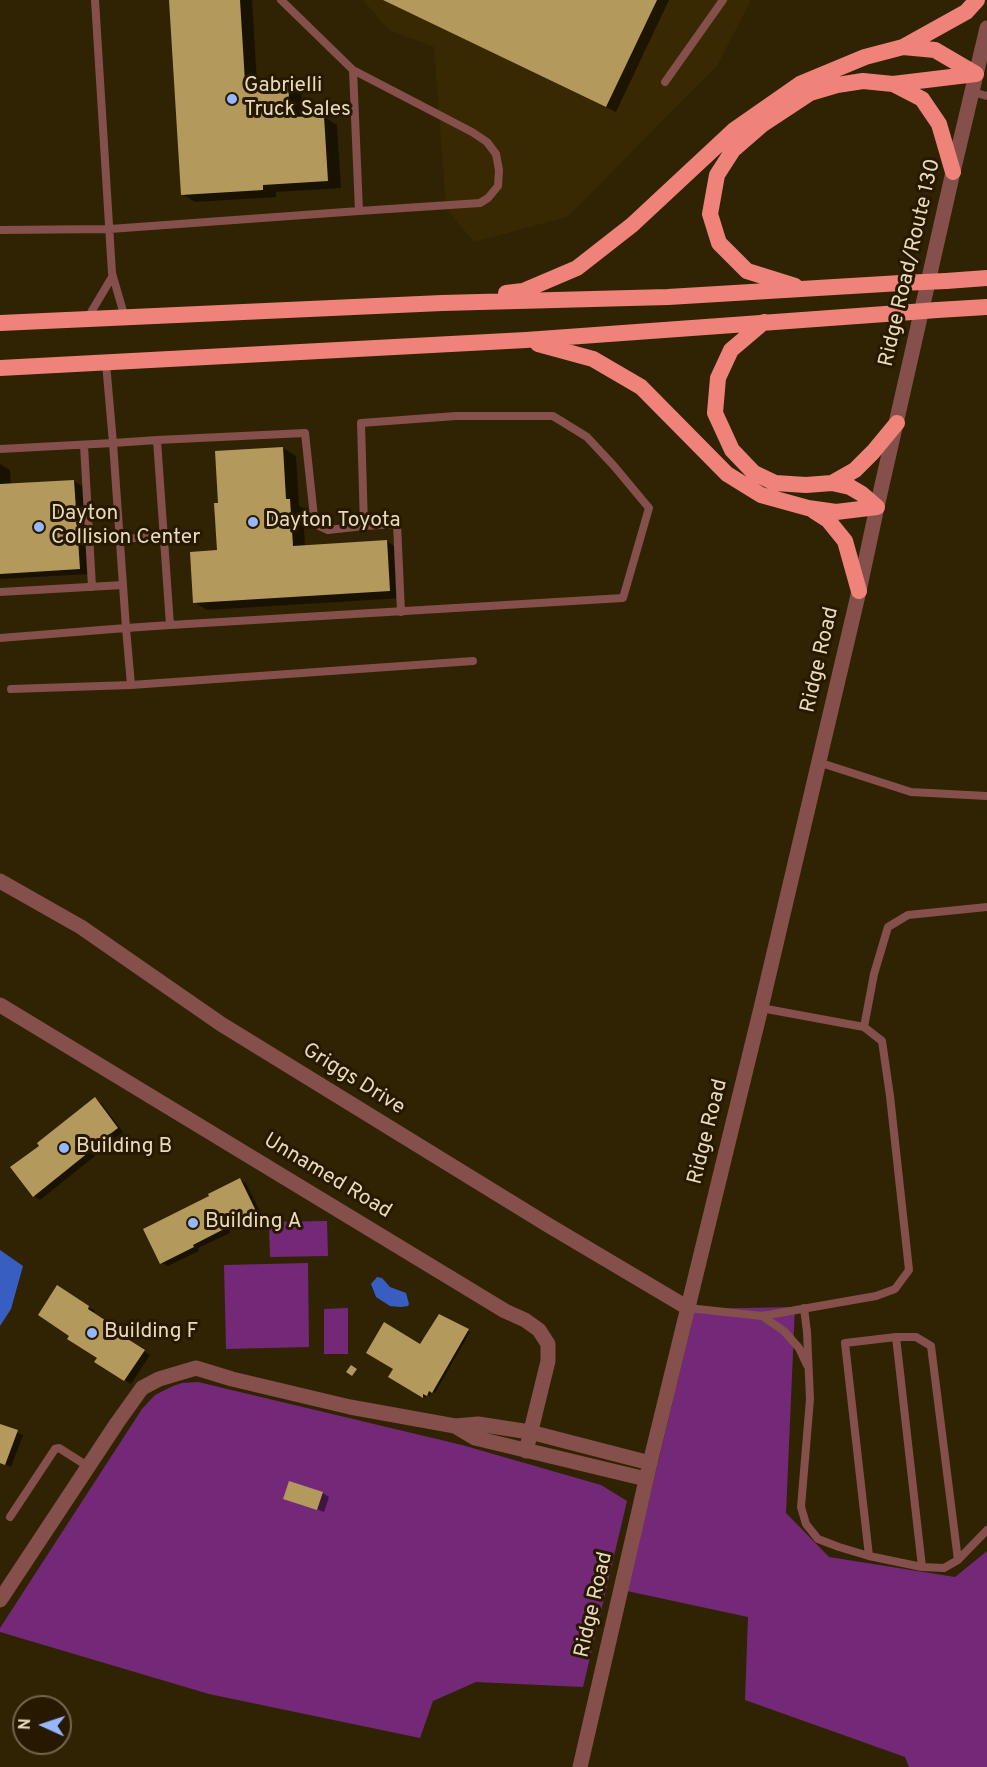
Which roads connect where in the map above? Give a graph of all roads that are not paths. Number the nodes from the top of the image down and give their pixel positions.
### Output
1 (95, 0) edge
2 (281, 0) edge
3 (723, 0) edge
4 (977, 0) edge
5 (987, 28) edge
6 (903, 47) junction
7 (353, 70) junction
8 (976, 74) junction
9 (665, 82) dead end
10 (892, 84) junction
11 (980, 94) edge
12 (953, 172) junction
13 (359, 211) junction
14 (110, 229) junction
15 (0, 230) edge
16 (112, 277) junction
17 (987, 278) edge
18 (804, 289) junction
19 (442, 303) junction
20 (987, 307) edge
21 (125, 318) junction
22 (87, 320) junction
23 (764, 322) junction
24 (0, 323) edge
25 (526, 340) junction
26 (106, 363) junction
27 (0, 368) edge
28 (897, 423) junction
29 (157, 440) junction
30 (112, 444) junction
31 (84, 445) junction
32 (0, 449) edge
33 (832, 483) junction
34 (877, 507) junction
35 (808, 508) junction
36 (364, 526) junction
37 (164, 536) junction
38 (120, 539) junction
39 (123, 585) junction
40 (92, 586) junction
41 (859, 591) junction
42 (0, 592) edge
43 (401, 612) junction
44 (170, 625) junction
45 (126, 628) junction
46 (0, 638) edge
47 (473, 661) dead end
48 (130, 685) junction
49 (11, 689) dead end
50 (818, 762) junction
51 (987, 796) edge
52 (0, 881) edge
53 (987, 908) edge
54 (0, 1005) edge
55 (762, 1008) junction
56 (864, 1027) junction
57 (688, 1308) junction
58 (804, 1308) junction
59 (762, 1316) junction
60 (896, 1337) junction
61 (809, 1368) junction
62 (455, 1426) junction
63 (530, 1432) junction
64 (526, 1451) junction
65 (650, 1463) junction
66 (88, 1467) junction
67 (646, 1479) junction
68 (10, 1517) dead end
69 (987, 1530) edge
70 (869, 1556) junction
71 (958, 1560) junction
72 (922, 1567) junction
73 (0, 1600) edge
74 (580, 1767) edge

1 - 14 lane
2 - 7 lane
3 - 9 lane
4 - 6 highway
5 - 8 street, Ridge Road/Route 130
6 - 8 highway
6 - 19 highway
7 - 13 lane
7 - 13 lane
8 - 10 highway
8 - 11 street, Ridge Road/Route 130
10 - 12 highway
10 - 18 highway
11 - 12 street, Ridge Road/Route 130
12 - 28 street, Ridge Road/Route 130
13 - 14 lane
14 - 15 lane
14 - 16 lane
16 - 21 lane
16 - 22 lane
17 - 18 highway, bridge
18 - 19 highway
19 - 21 highway
20 - 23 highway, bridge
21 - 22 highway
22 - 24 highway
23 - 25 highway
23 - 33 highway
25 - 26 highway
25 - 35 highway
26 - 27 highway
26 - 30 lane
28 - 33 highway
28 - 34 street, Ridge Road/Route 130
29 - 30 lane
29 - 36 lane
29 - 37 lane
30 - 31 lane
30 - 38 lane
31 - 32 lane
31 - 40 lane
33 - 34 highway
34 - 35 highway
34 - 41 street, Ridge Road
35 - 41 highway
36 - 43 lane
36 - 43 lane
37 - 38 lane
37 - 44 lane
38 - 39 lane
39 - 40 lane
39 - 45 lane
40 - 42 lane
41 - 50 street, Ridge Road
43 - 44 lane
44 - 45 lane
45 - 46 lane
45 - 48 lane
47 - 48 lane
48 - 49 lane
50 - 51 lane
50 - 55 street, Ridge Road
52 - 57 street, Griggs Drive
53 - 56 lane
54 - 63 street, Unnamed Road
55 - 56 lane
55 - 57 street, Ridge Road
56 - 58 lane
57 - 59 lane
57 - 65 street, Ridge Road
58 - 59 lane
58 - 61 lane
59 - 61 lane
60 - 70 lane
60 - 71 lane
60 - 72 lane
61 - 70 lane
62 - 63 street
62 - 64 street
62 - 66 street
63 - 64 street, Unnamed Road
63 - 65 street
64 - 67 street
65 - 67 street, Ridge Road
66 - 68 lane
66 - 73 street
67 - 74 street, Ridge Road
69 - 71 lane
70 - 72 lane
71 - 72 lane

